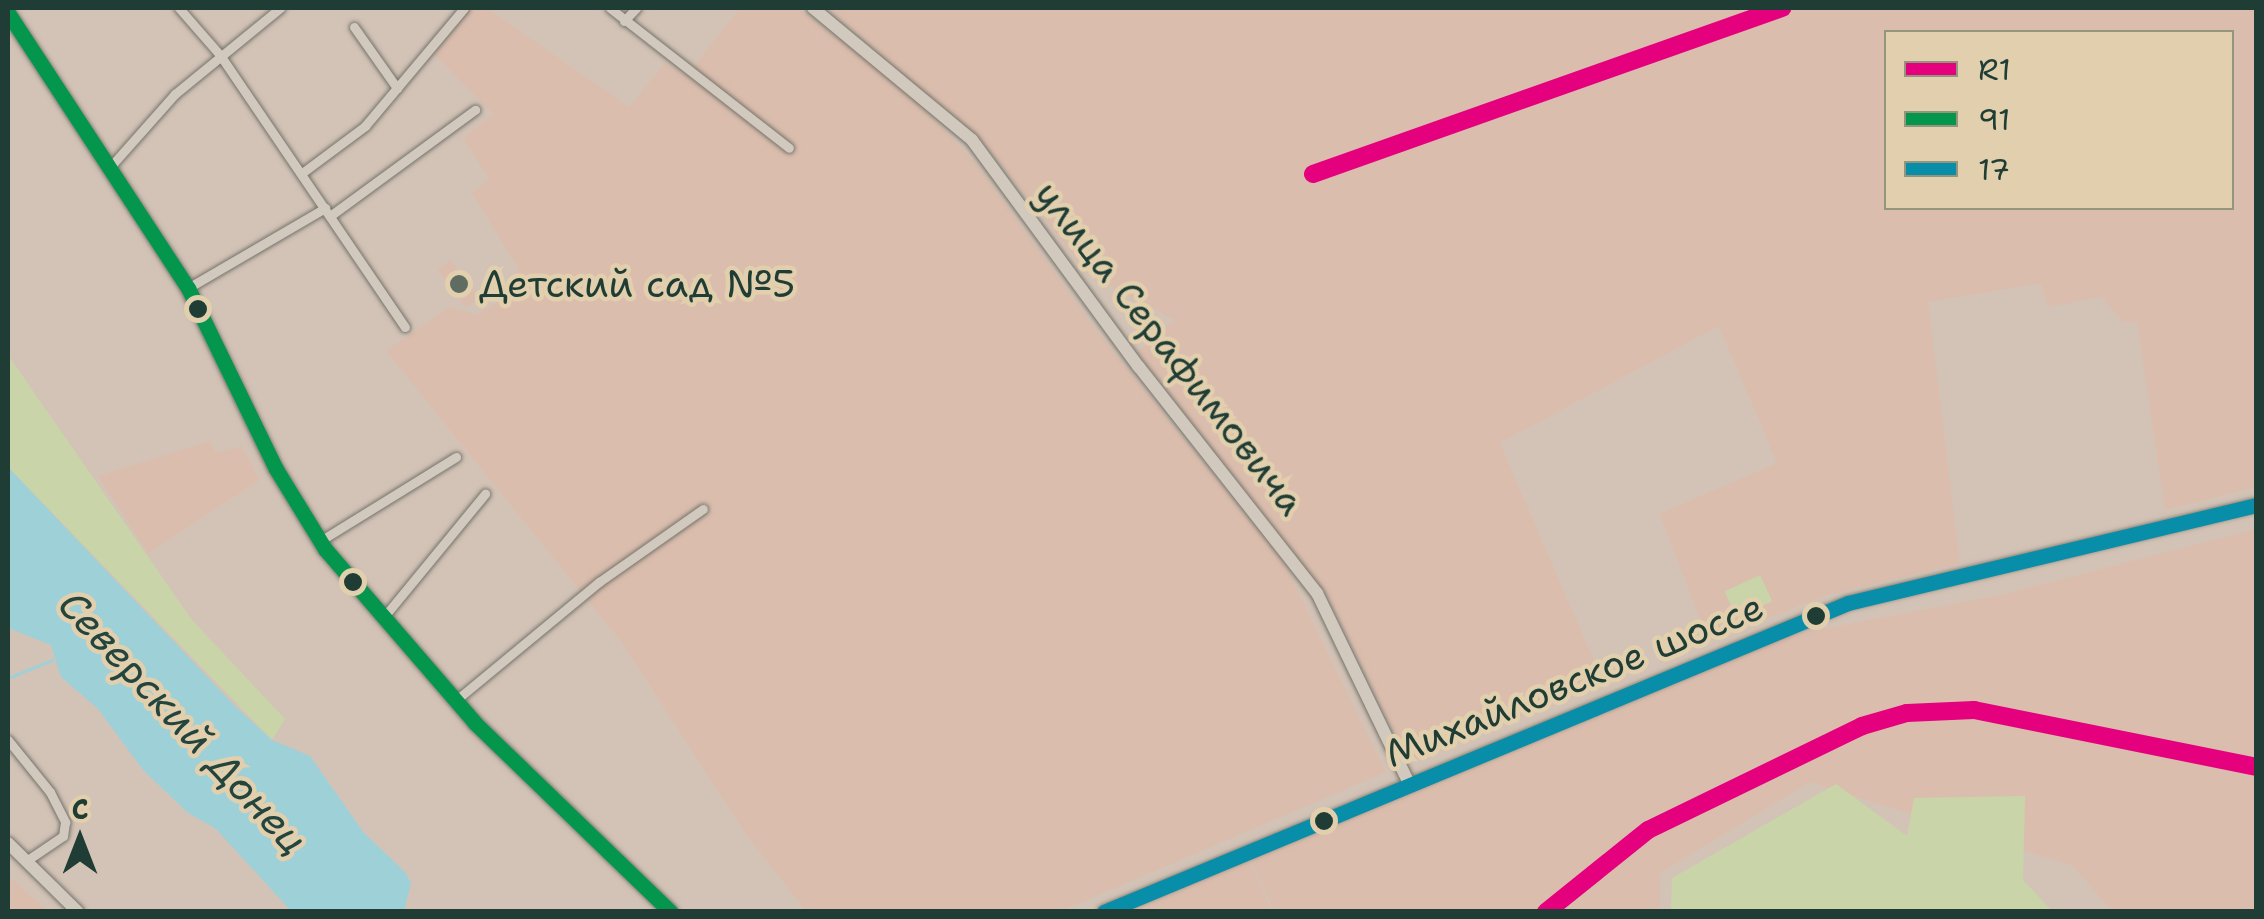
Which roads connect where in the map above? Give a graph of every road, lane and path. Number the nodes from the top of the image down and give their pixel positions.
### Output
1 (179, 8) edge
2 (280, 8) edge
3 (464, 8) edge
4 (610, 8) edge
5 (636, 8) edge
6 (814, 8) edge
7 (8, 12) edge
8 (624, 21) junction
9 (354, 28) dead end
10 (220, 54) junction
11 (397, 88) junction
12 (475, 110) dead end
13 (789, 148) dead end
14 (111, 166) junction
15 (302, 173) junction
16 (328, 212) junction
17 (188, 288) junction
18 (405, 328) dead end
19 (456, 457) dead end
20 (485, 494) dead end
21 (2256, 505) edge
22 (703, 509) dead end
23 (320, 541) junction
24 (383, 618) junction
25 (456, 701) junction
26 (8, 740) edge
27 (1408, 781) junction
28 (8, 843) edge
29 (26, 862) junction
30 (78, 912) edge
31 (670, 912) edge
32 (1104, 912) edge

1 - 10 street
2 - 10 street
3 - 11 street
4 - 8 street
5 - 8 street
6 - 27 main road, улица Серафимовича
7 - 14 main road
8 - 13 street
9 - 11 street
10 - 14 street
10 - 15 street
11 - 15 street
12 - 16 street
14 - 17 main road
15 - 16 street
16 - 17 street
16 - 18 street
17 - 23 main road
19 - 23 street
20 - 24 street
21 - 27 main road, Михайловское шоссе
22 - 25 street
23 - 24 main road
24 - 25 main road
25 - 31 main road
26 - 29 street
27 - 32 main road, Михайловское шоссе
28 - 29 main road
29 - 30 main road

